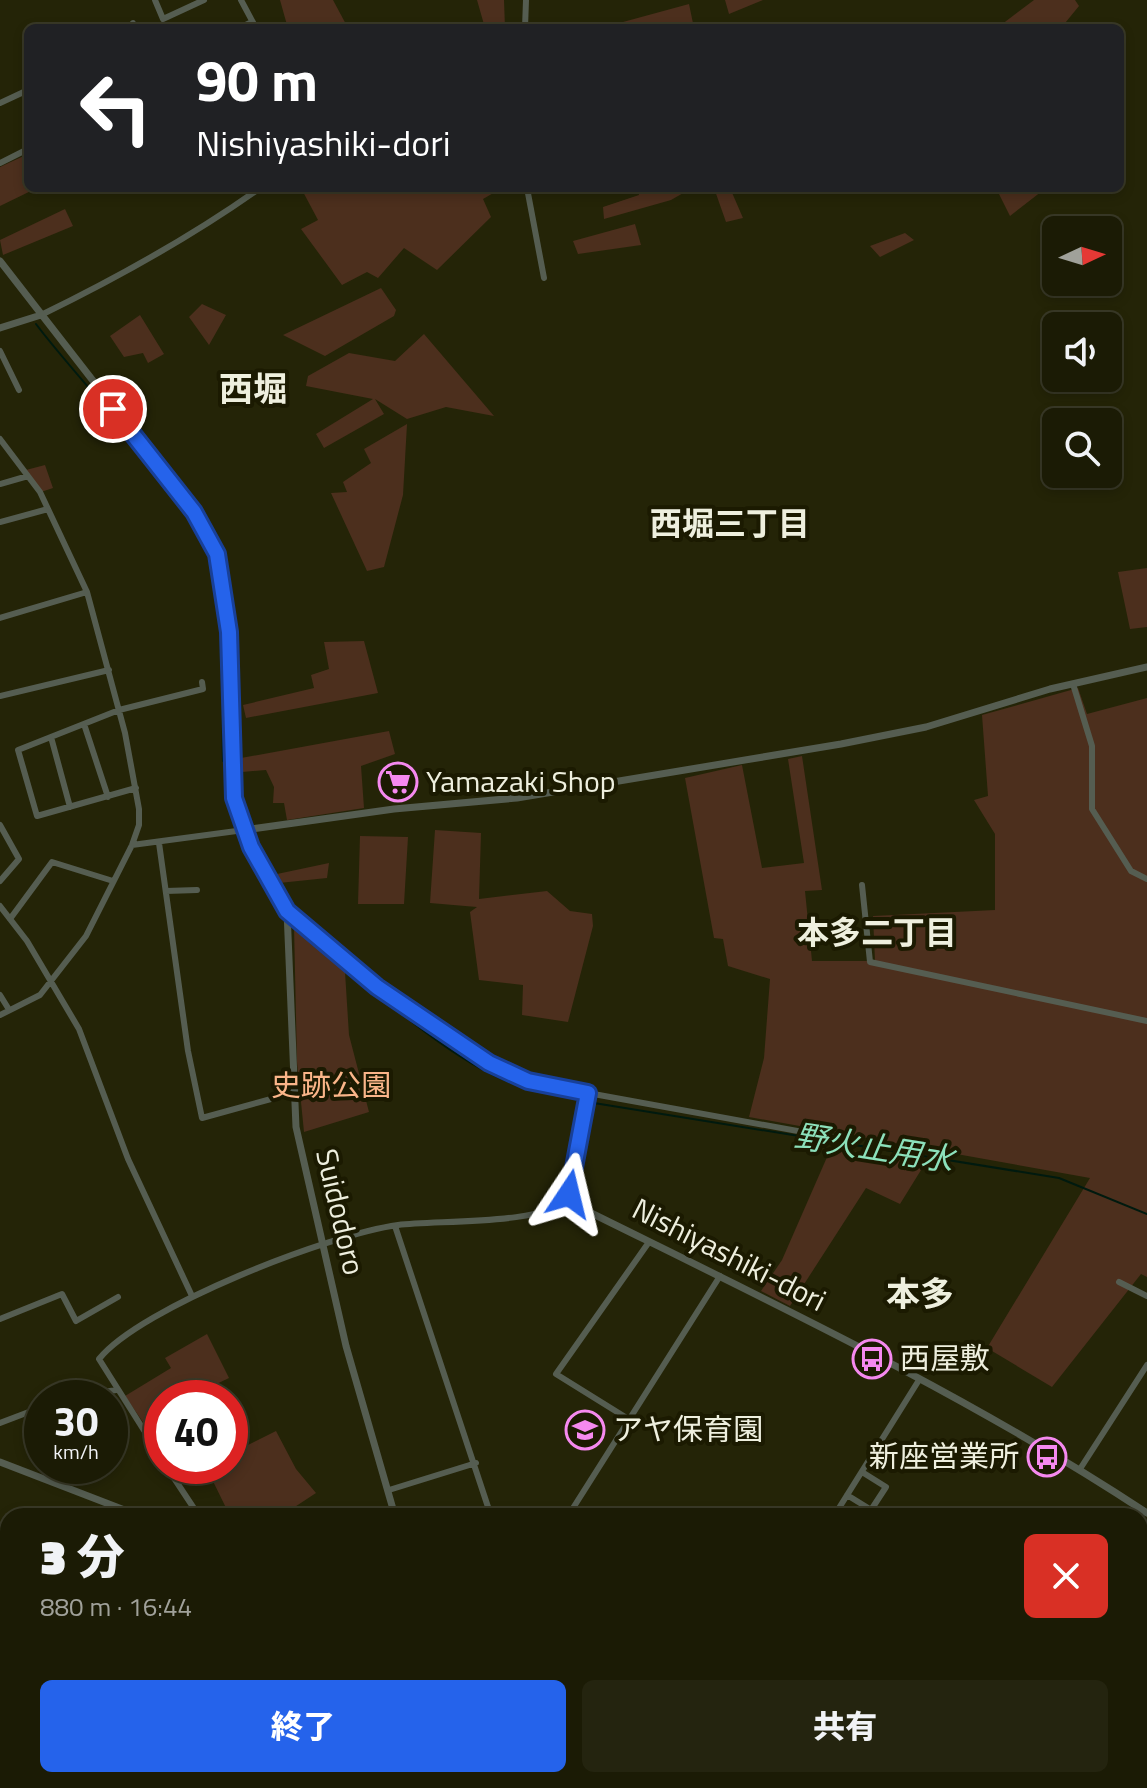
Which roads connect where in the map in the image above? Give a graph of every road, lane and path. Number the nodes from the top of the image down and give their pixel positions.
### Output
1 (155, 0) edge
2 (204, 0) edge
3 (241, 0) edge
4 (526, 0) edge
5 (253, 24) edge
6 (525, 24) edge
7 (24, 92) edge
8 (0, 103) edge
9 (24, 151) edge
10 (0, 163) edge
11 (254, 192) edge
12 (528, 192) edge
13 (0, 261) edge
14 (544, 278) dead end
15 (41, 315) junction
16 (0, 328) edge
17 (0, 351) edge
18 (19, 390) dead end
19 (0, 439) edge
20 (28, 476) junction
21 (0, 484) edge
22 (48, 509) junction
23 (0, 522) edge
24 (87, 592) junction
25 (0, 618) edge
26 (1147, 667) edge
27 (109, 670) junction
28 (202, 682) dead end
29 (1073, 684) junction
30 (0, 696) edge
31 (119, 710) junction
32 (84, 724) junction
33 (51, 737) junction
34 (136, 788) junction
35 (108, 797) junction
36 (70, 807) junction
37 (0, 825) edge
38 (244, 830) junction
39 (159, 843) junction
40 (132, 845) junction
41 (1147, 879) edge
42 (0, 881) edge
43 (113, 881) junction
44 (862, 885) dead end
45 (197, 890) dead end
46 (166, 891) junction
47 (0, 906) edge
48 (287, 911) junction
49 (10, 919) junction
50 (50, 983) junction
51 (0, 995) edge
52 (8, 1008) junction
53 (0, 1015) edge
54 (1147, 1021) edge
55 (293, 1093) junction
56 (588, 1093) junction
57 (847, 1140) dead end
58 (571, 1199) junction
59 (395, 1226) junction
60 (649, 1242) junction
61 (322, 1245) junction
62 (720, 1276) junction
63 (1119, 1282) dead end
64 (192, 1296) junction
65 (1147, 1296) edge
66 (118, 1297) dead end
67 (0, 1319) edge
68 (1147, 1365) edge
69 (111, 1380) edge
70 (919, 1380) junction
71 (128, 1408) edge
72 (24, 1414) edge
73 (630, 1420) junction
74 (0, 1423) edge
75 (144, 1432) edge
76 (0, 1462) edge
77 (476, 1463) junction
78 (1080, 1469) junction
79 (862, 1472) junction
80 (178, 1484) edge
81 (389, 1490) junction
82 (847, 1495) junction
83 (119, 1508) edge
84 (194, 1508) edge
85 (393, 1508) edge
86 (489, 1508) edge
87 (573, 1508) edge
88 (839, 1508) edge
89 (868, 1508) edge
90 (872, 1508) edge
91 (1139, 1508) edge

1 - 2 street
3 - 5 street
4 - 6 street
7 - 8 street
9 - 10 street
11 - 15 street
12 - 14 street
13 - 15 street
15 - 16 street
15 - 38 street
17 - 18 street
19 - 20 street
20 - 21 street
20 - 22 street
22 - 23 street
22 - 24 street
24 - 25 street
24 - 27 street
26 - 29 street
27 - 30 street
27 - 31 street
28 - 31 street
29 - 38 street
29 - 41 street
31 - 32 street
31 - 34 street
32 - 33 street
32 - 35 street
33 - 36 street
33 - 36 street
34 - 35 street
34 - 40 street
35 - 36 street
37 - 42 street
38 - 39 street
38 - 48 street
39 - 40 street
39 - 46 street
40 - 43 street
43 - 49 street
43 - 50 street
44 - 54 street
45 - 46 street
46 - 55 street
47 - 49 street
48 - 55 street, Suidodoro
48 - 56 street
49 - 50 street
50 - 52 street
50 - 64 street
51 - 52 street
52 - 53 street
55 - 61 street, Suidodoro
56 - 57 street
56 - 58 street
58 - 59 street
58 - 60 street, Nishiyashiki-dori
59 - 61 street
59 - 77 street
60 - 62 street, Nishiyashiki-dori
60 - 73 street
61 - 64 street
61 - 81 street, Suidodoro
62 - 70 street, Nishiyashiki-dori
62 - 73 street
63 - 65 street
64 - 69 street
66 - 67 street
68 - 78 street
70 - 78 street, Nishiyashiki-dori
70 - 79 street
71 - 75 street
72 - 74 street
73 - 87 street
76 - 83 street
77 - 81 street
77 - 86 street
78 - 91 street, Nishiyashiki-dori
79 - 82 street
79 - 90 street
80 - 84 street
81 - 85 street, Suidodoro
82 - 88 street
82 - 89 street

